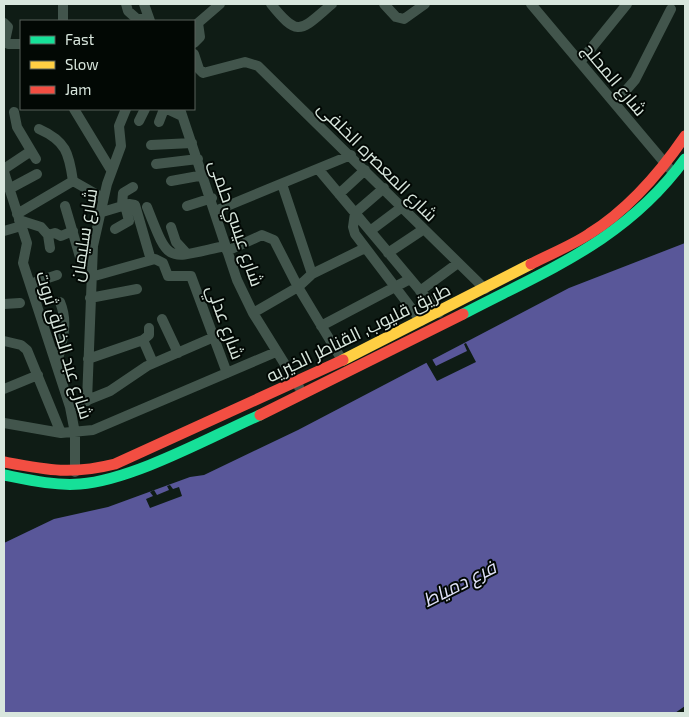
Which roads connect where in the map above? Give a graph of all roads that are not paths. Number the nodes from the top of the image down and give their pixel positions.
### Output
1 (63, 4) edge
2 (126, 4) edge
3 (144, 4) edge
4 (220, 4) edge
5 (271, 4) edge
6 (332, 4) edge
7 (384, 4) edge
8 (425, 4) edge
9 (531, 4) edge
10 (627, 4) edge
11 (671, 9) dead end
12 (63, 20) edge
13 (149, 20) edge
14 (4, 22) edge
15 (195, 42) edge
16 (20, 44) edge
17 (195, 57) edge
18 (580, 62) junction
19 (615, 103) junction
20 (75, 110) edge
21 (126, 110) edge
22 (145, 110) edge
23 (165, 110) edge
24 (14, 112) dead end
25 (181, 112) edge
26 (138, 121) dead end
27 (160, 122) dead end
28 (39, 129) dead end
29 (685, 136) edge
30 (192, 144) junction
31 (151, 145) dead end
32 (350, 155) junction
33 (198, 159) junction
34 (685, 159) edge
35 (156, 164) dead end
36 (666, 164) junction
37 (4, 170) edge
38 (111, 170) junction
39 (319, 170) junction
40 (365, 170) junction
41 (37, 174) dead end
42 (675, 174) junction
43 (204, 175) junction
44 (73, 181) junction
45 (171, 181) dead end
46 (282, 184) junction
47 (133, 187) dead end
48 (384, 188) junction
49 (9, 189) junction
50 (339, 194) junction
51 (103, 198) junction
52 (212, 198) junction
53 (124, 205) junction
54 (65, 206) dead end
55 (187, 206) dead end
56 (402, 207) junction
57 (215, 211) junction
58 (145, 212) junction
59 (100, 213) junction
60 (355, 213) junction
61 (19, 220) junction
62 (154, 224) junction
63 (171, 226) dead end
64 (142, 228) junction
65 (424, 228) junction
66 (115, 229) dead end
67 (4, 231) edge
68 (73, 231) junction
69 (370, 231) junction
70 (48, 235) junction
71 (160, 239) junction
72 (146, 241) junction
73 (50, 248) dead end
74 (226, 248) junction
75 (365, 248) junction
76 (388, 253) junction
77 (187, 254) junction
78 (151, 260) junction
79 (92, 263) junction
80 (458, 263) junction
81 (312, 274) junction
82 (57, 275) dead end
83 (91, 277) junction
84 (410, 279) junction
85 (30, 284) junction
86 (298, 287) junction
87 (395, 287) junction
88 (137, 289) dead end
89 (485, 289) junction
90 (420, 292) junction
91 (90, 298) junction
92 (60, 302) dead end
93 (20, 303) dead end
94 (4, 304) edge
95 (253, 313) junction
96 (439, 313) junction
97 (162, 319) dead end
98 (421, 321) junction
99 (321, 326) junction
100 (149, 328) dead end
101 (214, 337) junction
102 (143, 340) junction
103 (4, 341) edge
104 (276, 352) junction
105 (178, 353) junction
106 (88, 359) junction
107 (342, 360) junction
108 (153, 363) junction
109 (57, 367) junction
110 (227, 373) junction
111 (38, 376) junction
112 (296, 382) junction
113 (4, 389) edge
114 (303, 395) junction
115 (87, 401) junction
116 (70, 407) junction
117 (4, 423) edge
118 (61, 433) junction
119 (75, 433) junction
120 (4, 462) edge
121 (75, 472) junction
122 (4, 475) edge

1 - 12 street
2 - 13 street
3 - 13 street
4 - 15 street
5 - 6 street
7 - 8 street
9 - 18 street, شارع المحلج
10 - 18 street
11 - 19 street
14 - 16 street
17 - 32 street, شارع المعصره الخلفى
18 - 19 street, شارع المحلج
19 - 36 street, شارع المحلج
20 - 38 street
21 - 38 street, شارع سليمان
22 - 26 street
23 - 27 street
24 - 37 street
25 - 30 street, شارع عيسي حلمى
28 - 44 street
29 - 36 main road, طريق قليوب, القناطر الخيريه
30 - 31 street
30 - 33 street, شارع عيسي حلمى
32 - 39 street
32 - 40 street, شارع المعصره الخلفى
33 - 35 street
33 - 43 street, شارع عيسي حلمى
34 - 42 main road, طريق قليوب, القناطر الخيريه
36 - 42 street, شارع المحلج
36 - 89 main road, طريق قليوب, القناطر الخيريه
37 - 49 street, شارع عبد الخالق ثروت
38 - 51 street, شارع سليمان
39 - 46 street
39 - 50 street
40 - 48 street, شارع المعصره الخلفى
40 - 50 street
41 - 49 street
42 - 114 main road, طريق قليوب, القناطر الخيريه
43 - 45 street
43 - 52 street, شارع عيسي حلمى
44 - 51 street
44 - 61 street
46 - 57 street
46 - 81 street
47 - 53 street
48 - 56 street, شارع المعصره الخلفى
48 - 60 street
49 - 61 street, شارع عبد الخالق ثروت
50 - 60 street
51 - 59 street, شارع سليمان
52 - 55 street
52 - 57 street, شارع عيسي حلمى
53 - 58 street
53 - 59 street
53 - 66 street
54 - 68 street
56 - 65 street, شارع المعصره الخلفى
56 - 69 street
57 - 74 street, شارع عيسي حلمى
58 - 62 street
58 - 64 street
59 - 79 street, شارع سليمان
60 - 69 street
60 - 75 street
61 - 67 street
61 - 70 street
61 - 85 street, شارع عبد الخالق ثروت
62 - 64 street
62 - 71 street
63 - 77 street
64 - 72 street
65 - 76 street
65 - 80 street, شارع المعصره الخلفى
68 - 70 street
68 - 79 street
69 - 76 street
70 - 73 street
71 - 72 street
71 - 77 street
72 - 78 street
74 - 77 street
74 - 86 street
74 - 95 street, شارع عيسي حلمى
75 - 81 street
75 - 87 street
76 - 84 street
78 - 83 street
78 - 101 street, شارع عدلي
79 - 83 street, شارع سليمان
80 - 89 street, شارع المعصره الخلفى
80 - 90 street
81 - 86 street
82 - 85 street
83 - 91 street, شارع سليمان
84 - 87 street
84 - 90 street
85 - 109 street, شارع عبد الخالق ثروت
86 - 95 street
86 - 99 street
87 - 98 street
87 - 99 street
88 - 91 street
89 - 96 main road, طريق قليوب, القناطر الخيريه
90 - 96 street
91 - 106 street, شارع سليمان
92 - 109 street
93 - 94 street
95 - 104 street, شارع عيسي حلمى
96 - 98 main road, طريق قليوب, القناطر الخيريه
97 - 105 street
98 - 107 main road, طريق قليوب, القناطر الخيريه
99 - 107 street
100 - 102 street
101 - 105 street
101 - 110 street, شارع عدلي
102 - 106 street
102 - 108 street
103 - 111 street
104 - 110 street
104 - 112 street, شارع عيسي حلمى
105 - 108 street
106 - 115 street, شارع سليمان
107 - 112 main road, طريق قليوب, القناطر الخيريه
108 - 115 street
109 - 116 street, شارع عبد الخالق ثروت
110 - 119 street
111 - 113 street
111 - 118 street
112 - 114 street, شارع عيسي حلمى
112 - 121 main road, طريق قليوب, القناطر الخيريه
114 - 122 main road, طريق قليوب, القناطر الخيريه
115 - 116 street
116 - 119 street, شارع عبد الخالق ثروت
117 - 118 street
118 - 119 street
119 - 121 street, شارع عبد الخالق ثروت
120 - 121 main road, طريق قليوب, القناطر الخيريه

